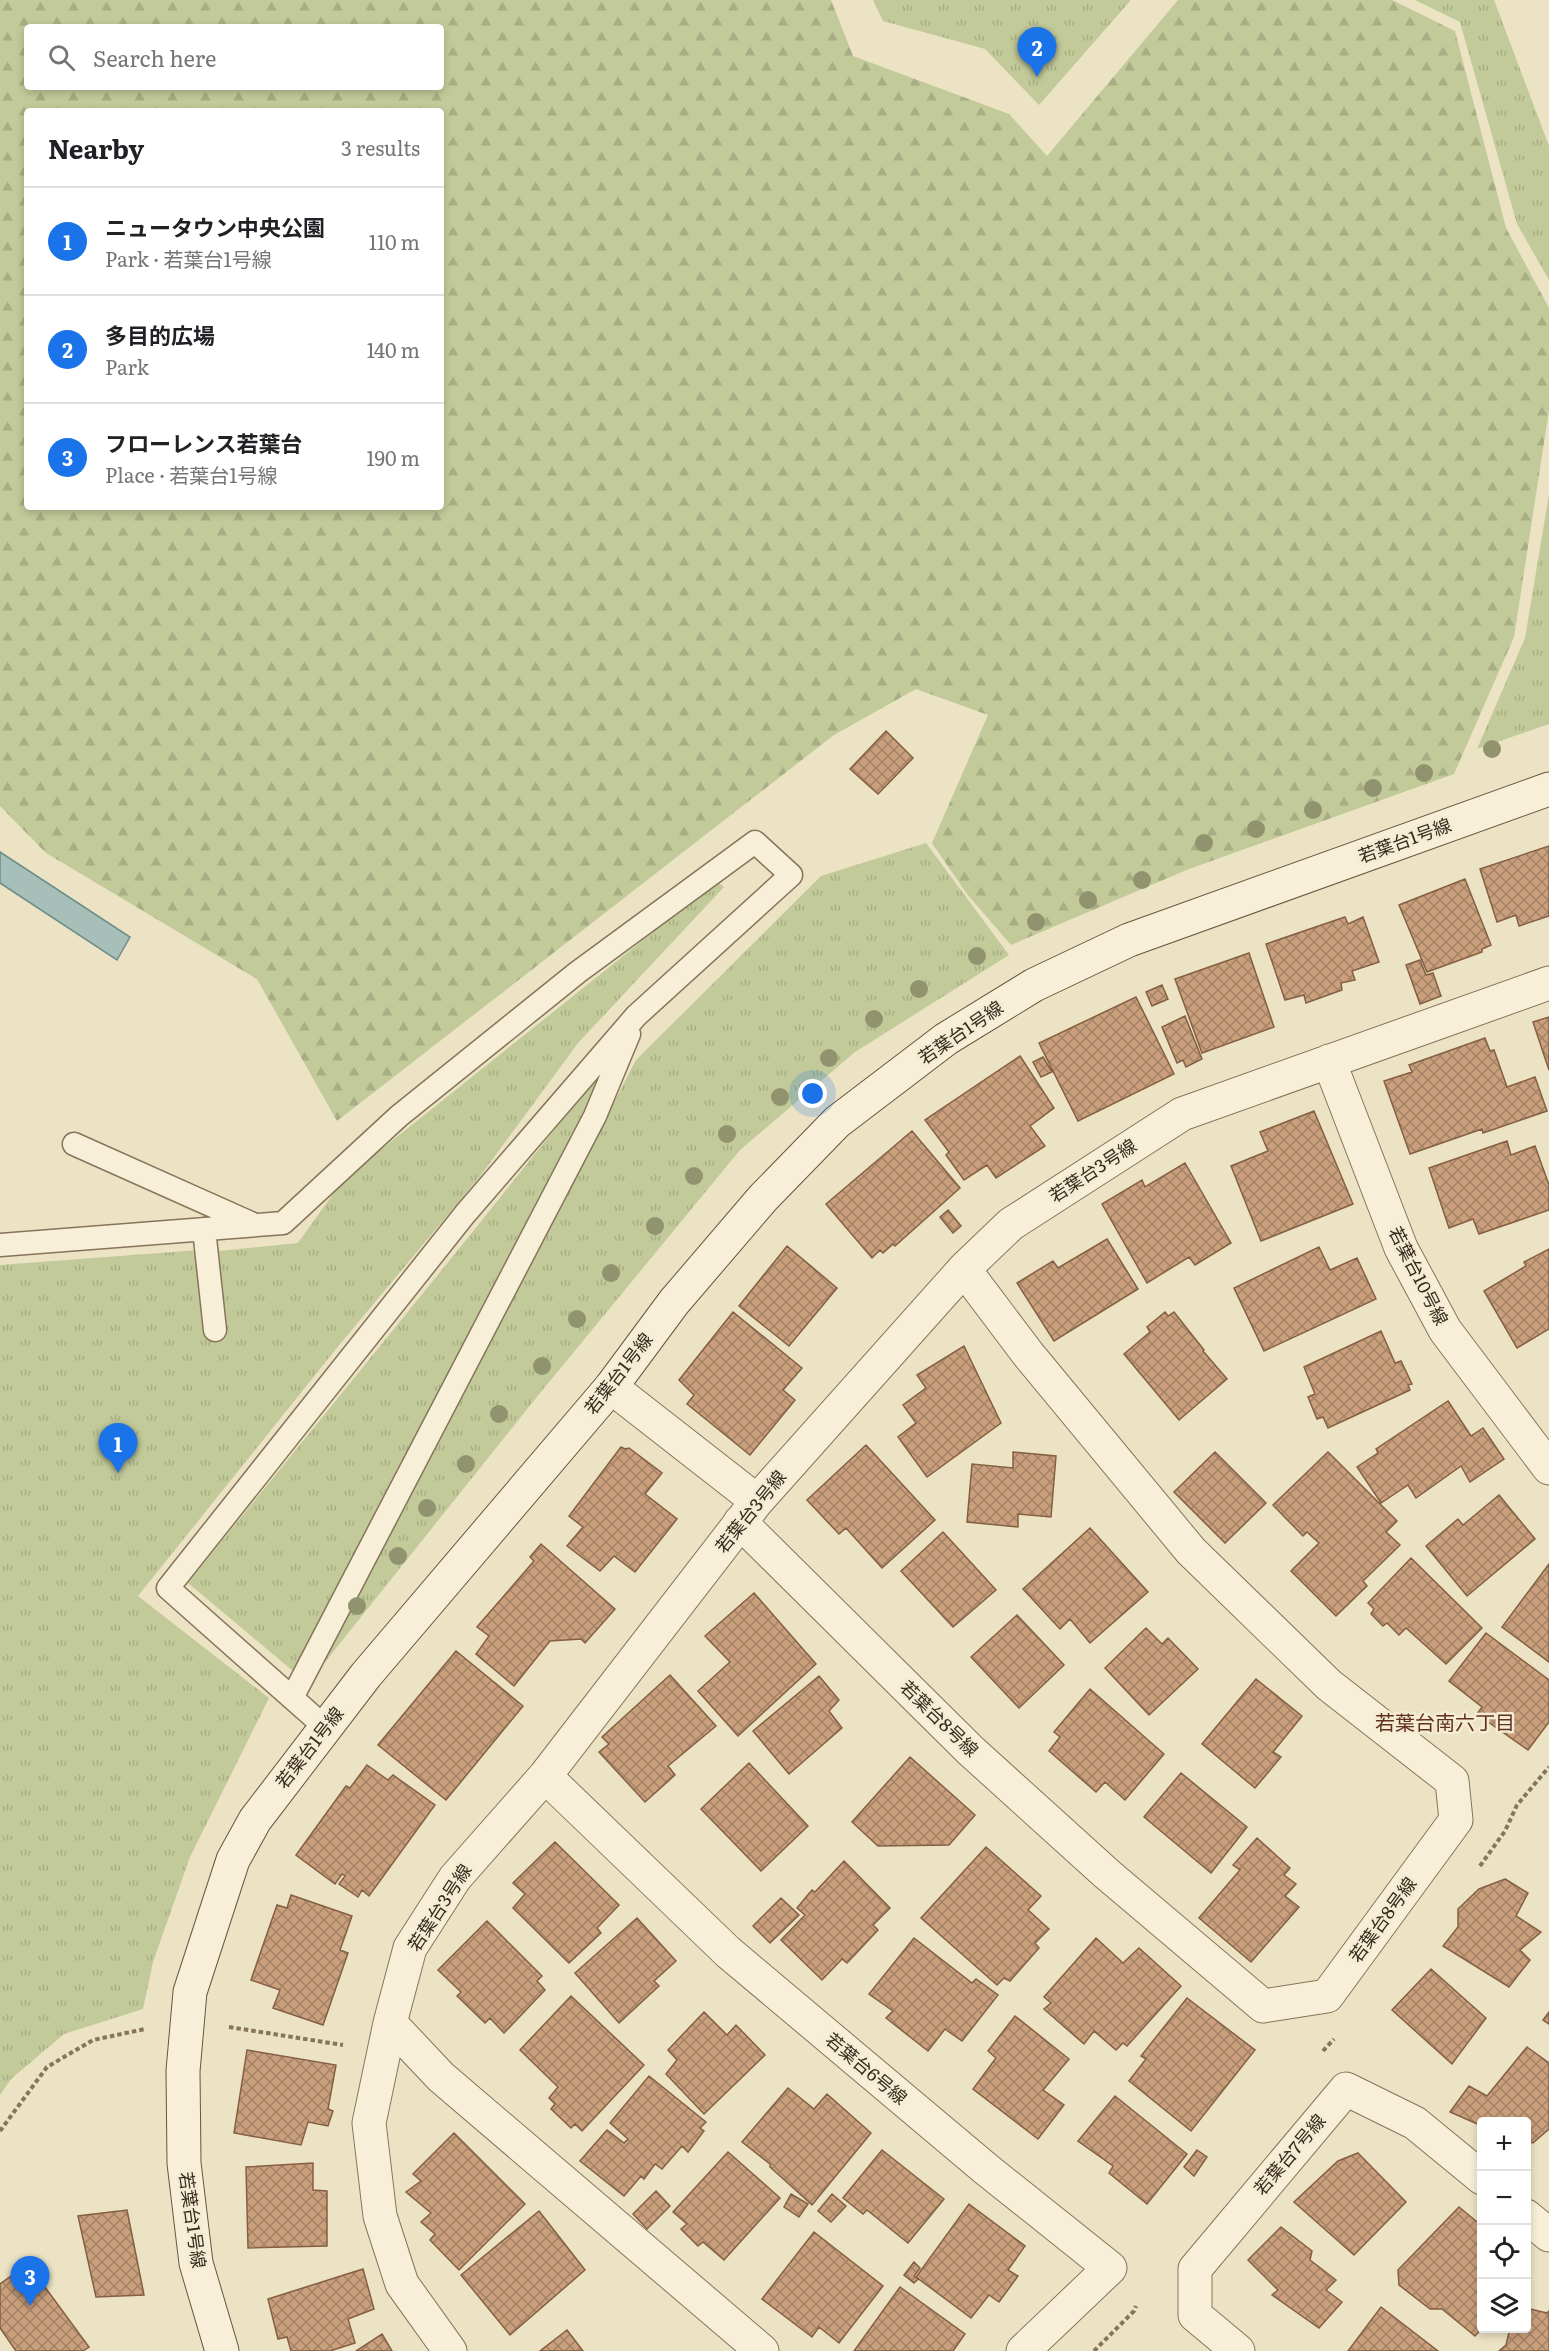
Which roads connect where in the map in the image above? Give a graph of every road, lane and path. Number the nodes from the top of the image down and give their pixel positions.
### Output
1 (1549, 789) edge
2 (1549, 983) edge
3 (636, 1016) junction
4 (1329, 1061) junction
5 (74, 1144) dead end
6 (256, 1225) junction
7 (204, 1228) junction
8 (0, 1245) edge
9 (964, 1269) junction
10 (215, 1330) dead end
11 (611, 1387) junction
12 (1549, 1468) edge
13 (749, 1512) junction
14 (292, 1698) junction
15 (326, 1728) junction
16 (545, 1776) junction
17 (225, 2026) dead end
18 (152, 2028) dead end
19 (387, 2037) junction
20 (0, 2131) edge
21 (1477, 2174) edge
22 (1531, 2219) edge
23 (1549, 2235) edge
24 (216, 2348) edge
25 (450, 2351) edge
26 (762, 2351) edge
27 (1023, 2351) edge
28 (1238, 2351) edge

1 - 11 street, 若葉台1号線
2 - 4 street, 若葉台3号線
3 - 6 lane
3 - 14 lane
3 - 14 lane
4 - 9 street, 若葉台3号線
4 - 12 street, 若葉台10号線
5 - 6 lane
6 - 7 lane
7 - 8 lane
7 - 10 lane
9 - 13 street, 若葉台3号線
9 - 13 street, 若葉台8号線
11 - 13 street
11 - 15 street, 若葉台1号線
13 - 16 street, 若葉台3号線
14 - 15 lane
15 - 24 street, 若葉台1号線
16 - 19 street, 若葉台3号線
16 - 27 street, 若葉台6号線
17 - 19 path
18 - 20 path
19 - 25 street, 若葉台3号線
19 - 26 street
21 - 28 street, 若葉台7号線
22 - 23 street

